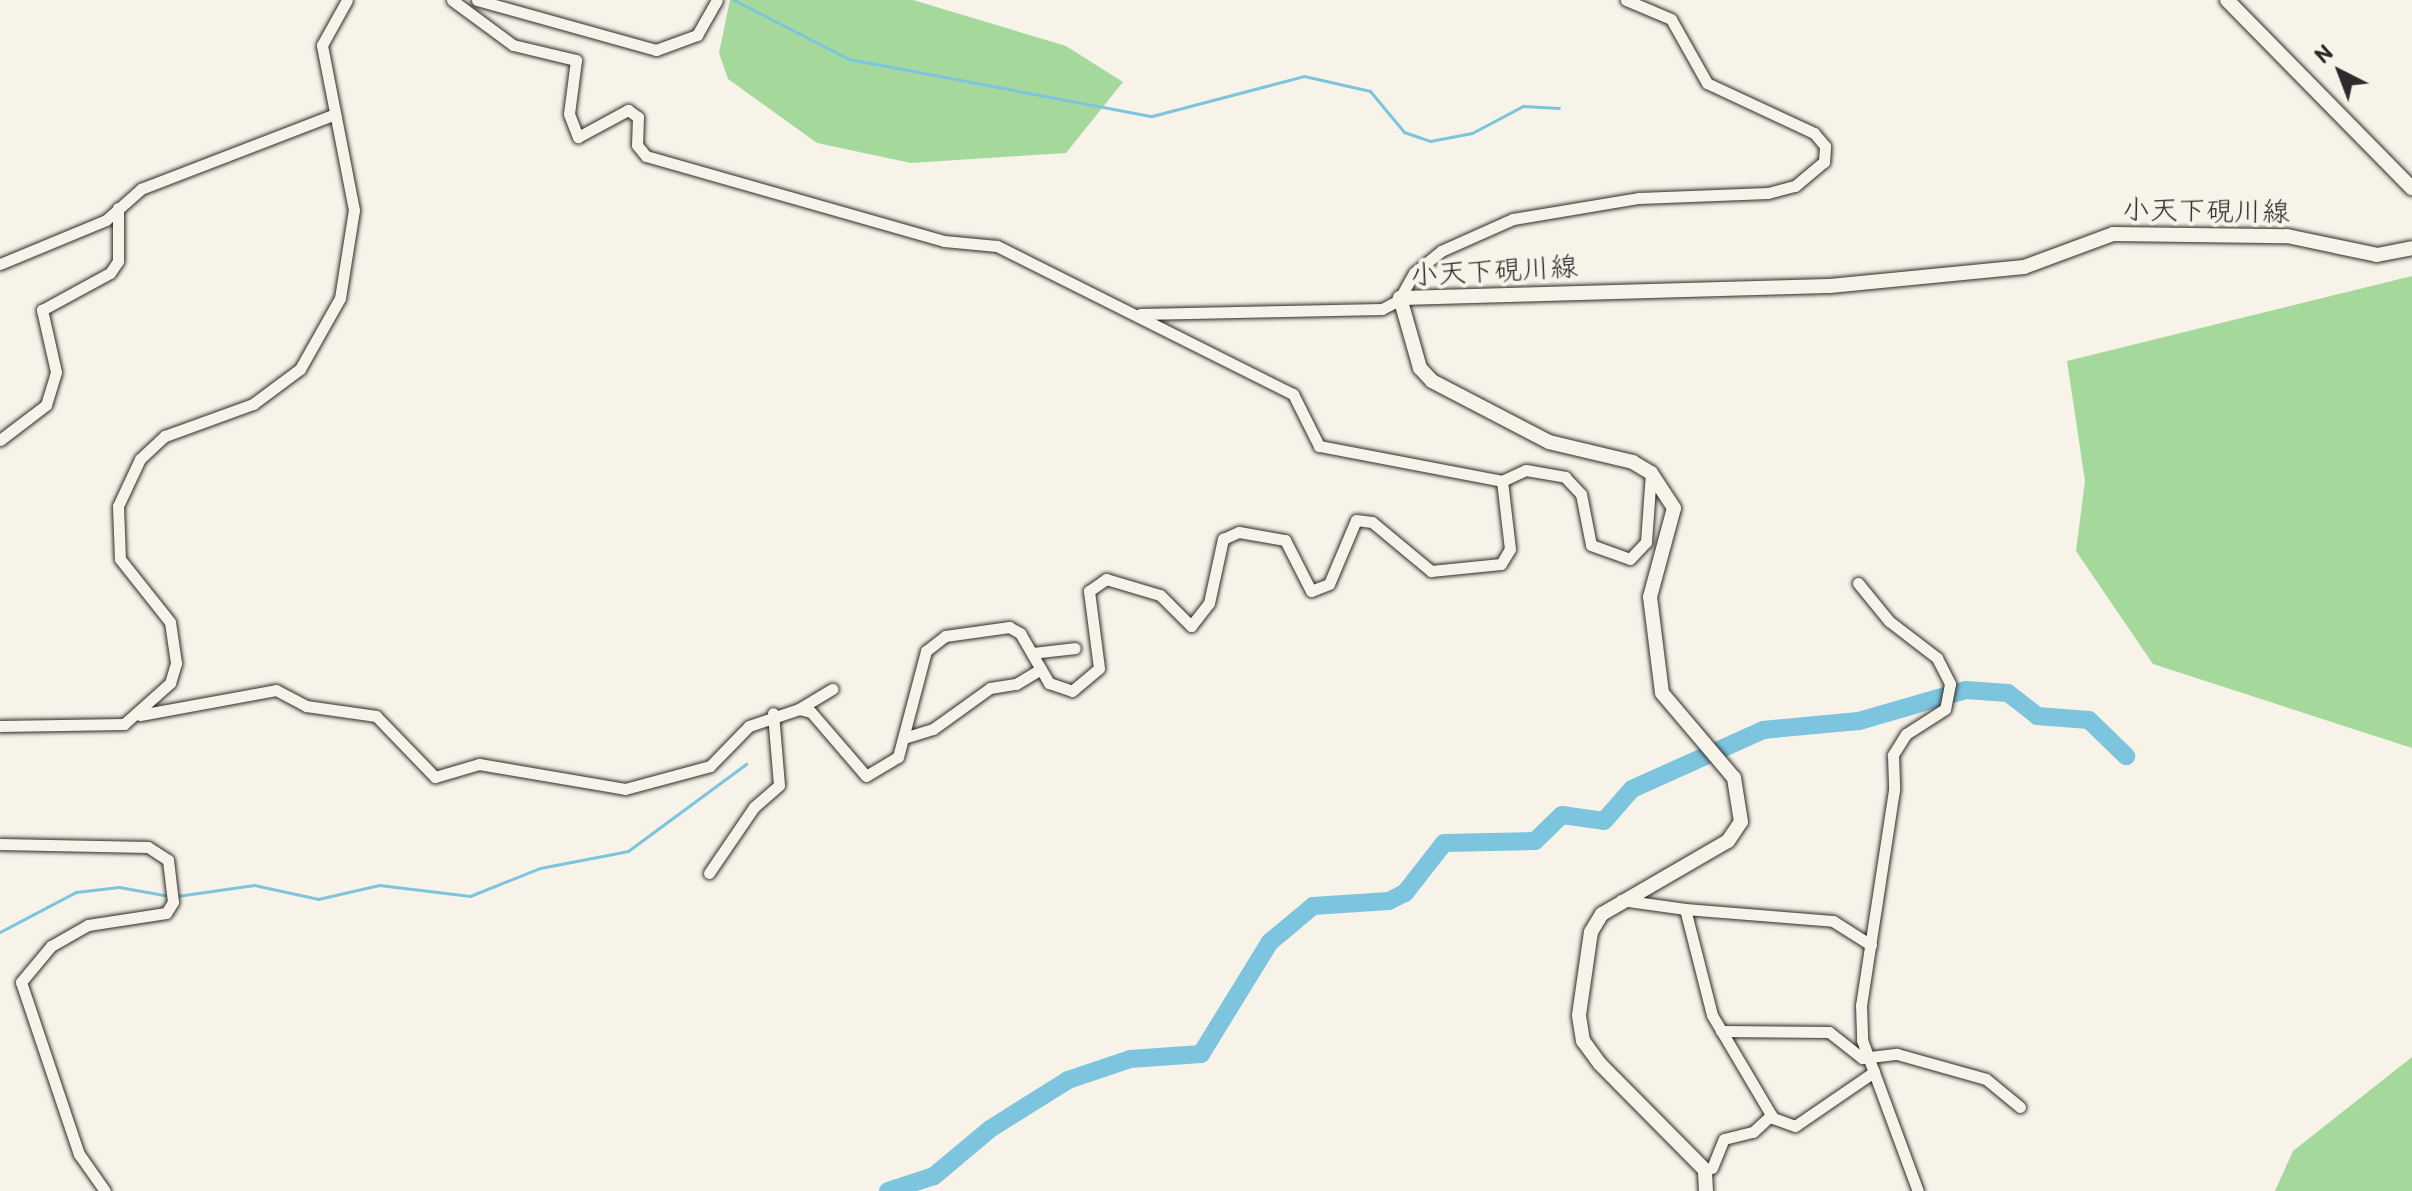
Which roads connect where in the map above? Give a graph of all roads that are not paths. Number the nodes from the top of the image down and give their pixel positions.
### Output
1 (347, 0) edge
2 (452, 0) edge
3 (477, 0) edge
4 (717, 0) edge
5 (1626, 0) edge
6 (2227, 0) edge
7 (335, 114) junction
8 (2412, 188) edge
9 (118, 208) junction
10 (2412, 248) edge
11 (0, 264) edge
12 (1400, 299) junction
13 (1140, 314) junction
14 (0, 440) edge
15 (1651, 473) junction
16 (1502, 481) junction
17 (1858, 583) dead end
18 (1075, 648) dead end
19 (1032, 653) junction
20 (1041, 669) junction
21 (832, 689) dead end
22 (799, 709) junction
23 (773, 713) junction
24 (140, 715) junction
25 (0, 726) edge
26 (907, 737) junction
27 (0, 844) edge
28 (709, 873) dead end
29 (1621, 900) junction
30 (1685, 909) junction
31 (1871, 945) junction
32 (1721, 1031) junction
33 (1869, 1058) junction
34 (1874, 1072) junction
35 (2020, 1107) dead end
36 (1771, 1115) junction
37 (1712, 1168) dead end
38 (105, 1191) edge
39 (1706, 1191) edge
40 (1918, 1191) edge

1 - 7 street
2 - 13 street
3 - 4 street
5 - 12 street
6 - 8 main road
7 - 9 street
7 - 24 street
9 - 11 street
9 - 14 street
10 - 12 main road, 小天下硯川線
12 - 13 street
12 - 15 main road, 小天下硯川線
13 - 16 street
15 - 16 street
15 - 29 main road
16 - 20 street
17 - 31 street
18 - 19 street
19 - 20 street
19 - 26 street
20 - 26 street
21 - 22 street
22 - 23 street
22 - 26 street
23 - 24 street
23 - 28 street
24 - 25 street
27 - 38 street
29 - 30 street
29 - 39 main road
30 - 31 street
30 - 32 street
31 - 33 street
32 - 33 street
32 - 36 street
33 - 34 street
33 - 35 street
34 - 36 street
34 - 40 street
36 - 37 street

